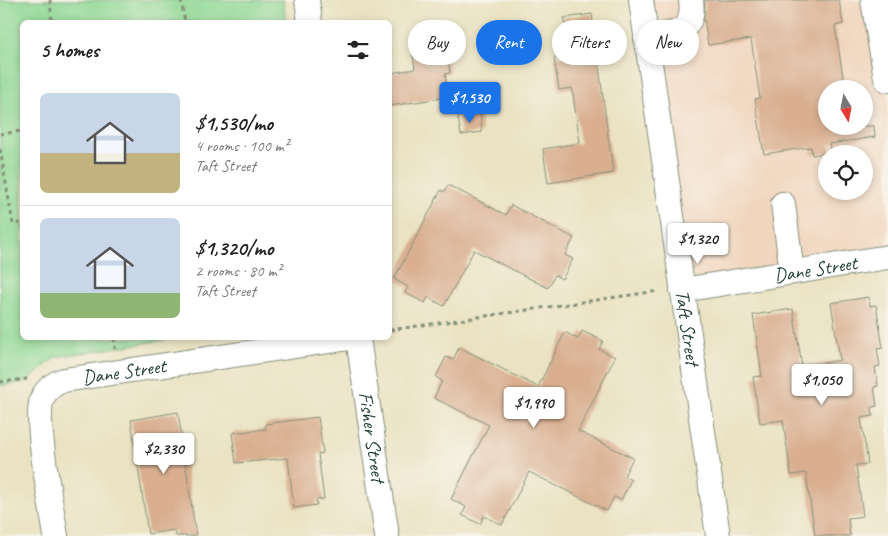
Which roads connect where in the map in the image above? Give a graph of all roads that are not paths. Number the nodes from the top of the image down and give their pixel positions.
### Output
1 (307, 0) edge
2 (640, 0) edge
3 (691, 0) edge
4 (875, 0) edge
5 (310, 20) edge
6 (643, 20) edge
7 (690, 20) edge
8 (885, 44) edge
9 (650, 65) edge
10 (888, 78) edge
11 (782, 204) dead end
12 (888, 257) edge
13 (792, 272) junction
14 (682, 290) junction
15 (336, 340) edge
16 (358, 340) edge
17 (56, 536) edge
18 (387, 536) edge
19 (718, 536) edge

1 - 5 street
2 - 6 street, Taft Street
3 - 7 street
4 - 8 main road
8 - 10 main road
9 - 14 street, Taft Street
11 - 13 street
12 - 13 street, Dane Street
13 - 14 street, Dane Street
14 - 19 street, Taft Street
15 - 17 street, Dane Street
16 - 18 street, Fisher Street

